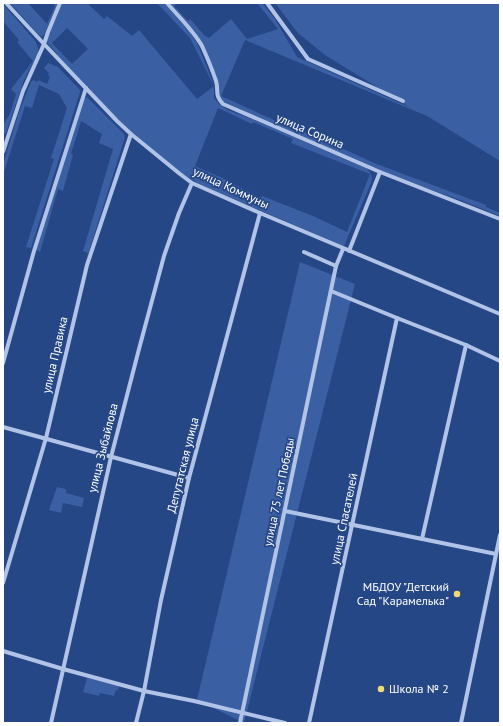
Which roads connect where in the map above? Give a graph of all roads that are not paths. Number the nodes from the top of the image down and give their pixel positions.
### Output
1 (6, 3) edge
2 (60, 3) edge
3 (167, 3) edge
4 (268, 3) edge
5 (44, 44) junction
6 (86, 88) junction
7 (403, 101) dead end
8 (131, 134) junction
9 (5, 138) edge
10 (3, 152) edge
11 (380, 172) junction
12 (192, 183) junction
13 (260, 213) junction
14 (500, 219) edge
15 (343, 249) junction
16 (348, 251) junction
17 (304, 252) dead end
18 (336, 266) junction
19 (331, 291) junction
20 (500, 314) edge
21 (397, 318) junction
22 (466, 345) junction
23 (500, 361) edge
24 (3, 363) edge
25 (3, 427) edge
26 (46, 438) junction
27 (111, 457) junction
28 (189, 478) junction
29 (285, 511) junction
30 (353, 525) junction
31 (500, 535) edge
32 (422, 539) junction
33 (496, 554) junction
34 (3, 583) edge
35 (3, 651) edge
36 (63, 669) junction
37 (144, 691) junction
38 (243, 713) junction
39 (51, 723) edge
40 (136, 723) edge
41 (240, 723) edge
42 (285, 723) edge
43 (309, 723) edge
44 (461, 723) edge

1 - 5 street, улица Коммуны
2 - 5 street
3 - 11 street, улица Сорина
4 - 7 street
5 - 6 street, улица Коммуны
5 - 9 street
6 - 8 street, улица Коммуны
6 - 24 street
8 - 12 street, улица Коммуны
8 - 26 street, улица Правика
9 - 10 street
11 - 14 street, улица Сорина
11 - 16 street
12 - 13 street, улица Коммуны
12 - 27 street, улица Зыбайлова
13 - 15 street, улица Коммуны
13 - 28 street, Депутатская улица
15 - 16 street, улица Коммуны
15 - 18 street, улица 75 лет Победы
16 - 20 street, улица Коммуны
17 - 18 street
18 - 19 street, улица 75 лет Победы
19 - 21 street
19 - 29 street, улица 75 лет Победы
21 - 22 street
21 - 30 street, улица Спасателей
22 - 23 street
22 - 32 street
25 - 26 street
26 - 27 street
26 - 34 street, улица Правика
27 - 28 street
27 - 36 street, улица Зыбайлова
28 - 37 street, Депутатская улица
29 - 30 street
29 - 38 street, улица 75 лет Победы
30 - 32 street
30 - 43 street, улица Спасателей
31 - 33 street
32 - 33 street
33 - 44 street
35 - 36 street
36 - 37 street
36 - 39 street, улица Зыбайлова
37 - 38 street
37 - 40 street, Депутатская улица
38 - 41 street, улица 75 лет Победы
38 - 42 street

